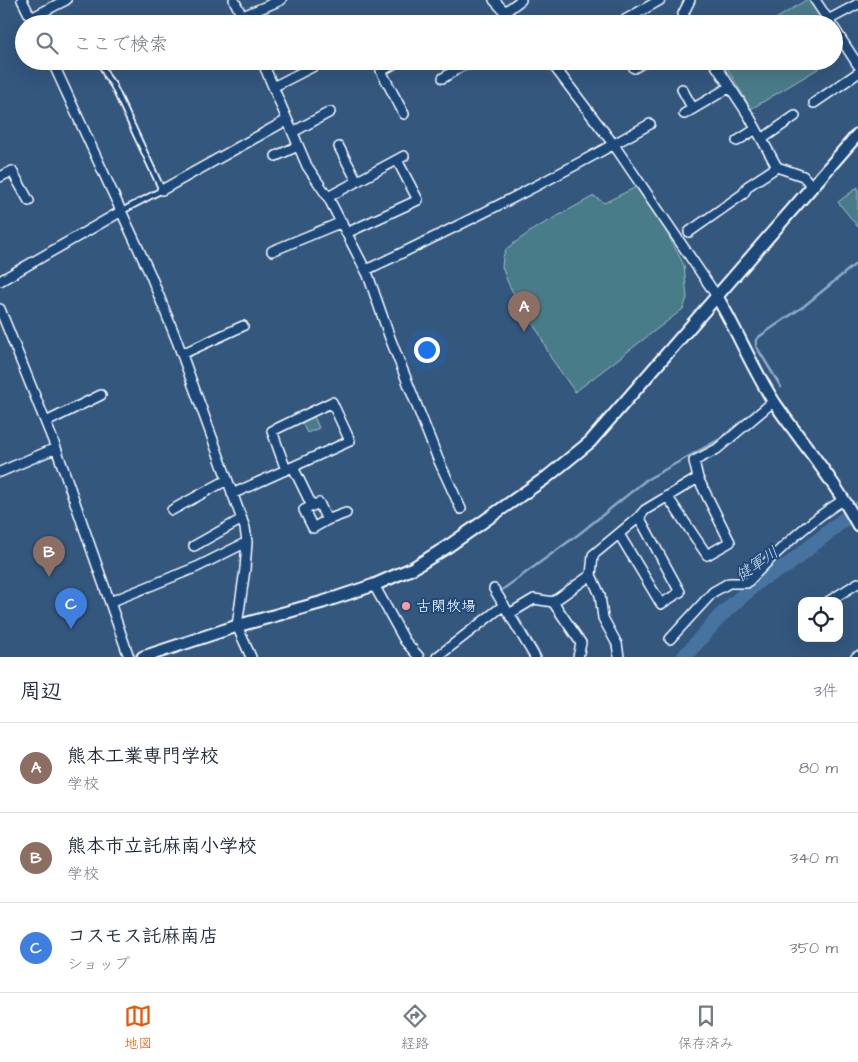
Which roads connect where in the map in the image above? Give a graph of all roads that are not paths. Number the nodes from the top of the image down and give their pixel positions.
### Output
1 (22, 0) edge
2 (66, 0) edge
3 (234, 0) edge
4 (280, 0) edge
5 (494, 0) edge
6 (520, 0) edge
7 (660, 0) edge
8 (690, 0) edge
9 (815, 0) edge
10 (858, 4) edge
11 (505, 12) junction
12 (29, 15) edge
13 (42, 15) edge
14 (242, 15) edge
15 (253, 15) edge
16 (508, 15) edge
17 (634, 15) edge
18 (684, 15) edge
19 (825, 15) edge
20 (841, 15) edge
21 (843, 42) edge
22 (858, 65) edge
23 (56, 70) edge
24 (103, 70) edge
25 (266, 70) edge
26 (306, 70) edge
27 (383, 70) edge
28 (452, 70) edge
29 (559, 70) edge
30 (719, 70) edge
31 (858, 73) edge
32 (443, 78) dead end
33 (273, 86) junction
34 (730, 87) junction
35 (682, 89) dead end
36 (814, 104) dead end
37 (693, 109) junction
38 (330, 112) dead end
39 (404, 114) dead end
40 (684, 114) dead end
41 (795, 116) dead end
42 (287, 120) junction
43 (650, 124) dead end
44 (756, 129) junction
45 (292, 132) junction
46 (858, 134) edge
47 (762, 139) junction
48 (737, 141) dead end
49 (614, 145) junction
50 (298, 146) junction
51 (339, 147) dead end
52 (276, 156) dead end
53 (778, 167) junction
54 (0, 177) edge
55 (357, 181) junction
56 (812, 186) junction
57 (162, 190) junction
58 (328, 196) junction
59 (29, 201) dead end
60 (120, 212) junction
61 (342, 222) junction
62 (352, 231) dead end
63 (689, 232) dead end
64 (272, 251) dead end
65 (366, 270) junction
66 (0, 281) edge
67 (716, 296) junction
68 (0, 309) edge
69 (243, 326) dead end
70 (182, 354) junction
71 (101, 395) dead end
72 (774, 401) junction
73 (46, 422) junction
74 (56, 448) junction
75 (290, 468) junction
76 (0, 472) edge
77 (698, 478) junction
78 (227, 480) junction
79 (232, 494) junction
80 (667, 496) junction
81 (843, 500) junction
82 (312, 506) junction
83 (461, 508) dead end
84 (172, 510) dead end
85 (346, 513) dead end
86 (639, 518) junction
87 (242, 520) junction
88 (327, 520) junction
89 (858, 525) edge
90 (619, 534) junction
91 (246, 542) junction
92 (194, 546) dead end
93 (591, 575) junction
94 (858, 583) edge
95 (374, 585) junction
96 (494, 589) dead end
97 (835, 597) edge
98 (110, 602) junction
99 (553, 602) junction
100 (504, 605) junction
101 (509, 614) junction
102 (237, 626) junction
103 (670, 639) dead end
104 (129, 657) edge
105 (143, 657) edge
106 (252, 657) edge
107 (419, 657) edge
108 (437, 657) edge
109 (535, 657) edge
110 (578, 657) edge
111 (619, 657) edge

1 - 12 street
2 - 13 street
3 - 14 street
4 - 15 street
5 - 11 street
6 - 11 street
7 - 17 street
8 - 18 street
9 - 19 street
10 - 20 street
11 - 16 street
21 - 22 street
23 - 60 street
24 - 57 lane
25 - 33 street
26 - 33 street
27 - 39 street
28 - 32 street
29 - 49 street
30 - 34 street
31 - 36 street
33 - 42 street
34 - 37 street
34 - 44 street
35 - 37 street
37 - 40 street
38 - 45 street
41 - 47 street
42 - 45 street
42 - 57 street
43 - 49 street
44 - 47 street
44 - 48 street
45 - 50 street
46 - 56 street
47 - 53 street
49 - 65 street
49 - 67 street
50 - 52 street
50 - 58 street
51 - 55 street
53 - 56 street
53 - 63 street
54 - 59 street
55 - 58 street
55 - 62 street
56 - 67 street
57 - 60 lane
58 - 61 street
60 - 66 street
60 - 70 street
61 - 64 street
61 - 65 street
65 - 83 street
67 - 72 street
67 - 95 street
68 - 73 street
69 - 70 street
70 - 78 street
71 - 73 street
72 - 77 street
72 - 81 street
73 - 74 street
74 - 76 street
74 - 98 street
75 - 75 street
75 - 79 street
75 - 82 street
77 - 80 street
77 - 80 street
78 - 79 street
78 - 84 street
79 - 87 street
80 - 86 street
81 - 89 street
81 - 103 street
82 - 88 street
82 - 88 street
85 - 88 street
86 - 90 street
86 - 90 street
87 - 91 street
87 - 92 street
90 - 93 street
91 - 98 street
91 - 102 street
93 - 99 street
93 - 111 street
94 - 97 street
95 - 102 street
95 - 107 street
96 - 100 street
98 - 104 street
99 - 101 street
99 - 110 street
100 - 101 street
100 - 108 street
101 - 109 street
102 - 105 street
102 - 106 street

